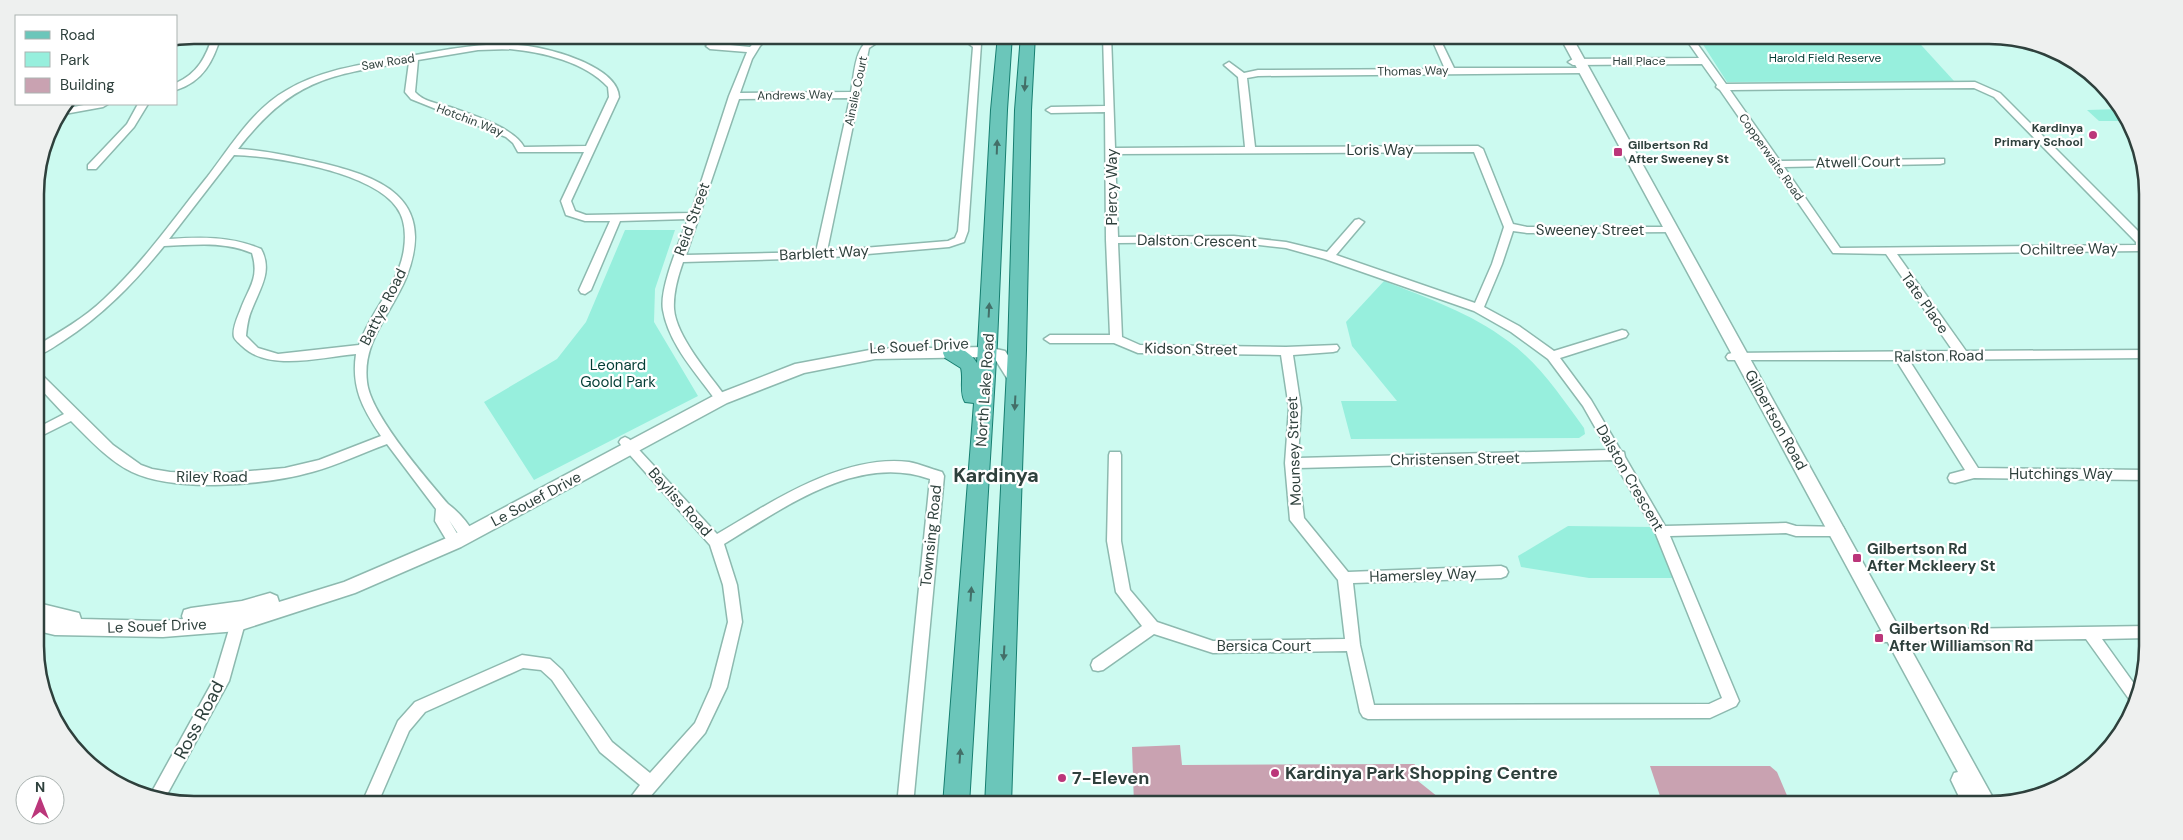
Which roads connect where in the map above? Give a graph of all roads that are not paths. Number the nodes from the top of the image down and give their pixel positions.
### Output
1 (214, 44) edge
2 (758, 44) edge
3 (868, 44) edge
4 (975, 44) edge
5 (1002, 44) edge
6 (1027, 44) edge
7 (1107, 44) edge
8 (1438, 44) edge
9 (1564, 44) edge
10 (1569, 44) edge
11 (1693, 44) edge
12 (710, 46) dead end
13 (752, 50) junction
14 (414, 58) junction
15 (1705, 61) junction
16 (1229, 65) dead end
17 (1578, 66) junction
18 (1450, 70) junction
19 (1242, 76) junction
20 (178, 86) edge
21 (1721, 87) junction
22 (856, 95) junction
23 (734, 96) junction
24 (98, 105) edge
25 (143, 105) edge
26 (1110, 109) junction
27 (70, 110) edge
28 (1051, 110) dead end
29 (589, 149) junction
30 (1250, 150) junction
31 (1112, 151) junction
32 (232, 152) junction
33 (1940, 161) dead end
34 (1776, 164) junction
35 (92, 167) dead end
36 (695, 216) junction
37 (616, 218) junction
38 (1359, 222) dead end
39 (1509, 227) junction
40 (1668, 229) junction
41 (963, 231) joint
42 (2139, 237) edge
43 (1111, 240) junction
44 (159, 243) junction
45 (2139, 248) edge
46 (1889, 251) junction
47 (1837, 252) joint
48 (1020, 254) junction
49 (822, 255) junction
50 (1329, 256) junction
51 (678, 258) junction
52 (585, 290) dead end
53 (1478, 308) junction
54 (1622, 334) dead end
55 (1050, 339) dead end
56 (1116, 339) junction
57 (991, 346) junction
58 (44, 347) edge
59 (1333, 348) dead end
60 (361, 349) junction
61 (1017, 350) junction
62 (1286, 351) junction
63 (952, 353) junction
64 (2139, 354) edge
65 (1962, 355) junction
66 (1552, 356) junction
67 (1900, 356) junction
68 (1737, 357) junction
69 (1016, 379) junction
70 (44, 384) edge
71 (719, 395) junction
72 (74, 414) junction
73 (44, 429) edge
74 (390, 438) junction
75 (628, 445) junction
76 (981, 446) junction
77 (1115, 455) dead end
78 (1619, 455) junction
79 (1291, 463) junction
80 (1974, 473) junction
81 (2139, 475) edge
82 (1956, 478) dead end
83 (1830, 528) junction
84 (1661, 531) junction
85 (459, 535) junction
86 (716, 542) junction
87 (1501, 572) dead end
88 (1345, 578) junction
89 (44, 613) edge
90 (240, 616) junction
91 (44, 625) edge
92 (1152, 627) junction
93 (2139, 632) edge
94 (2090, 633) junction
95 (1889, 636) junction
96 (1353, 645) junction
97 (1098, 665) dead end
98 (2132, 692) edge
99 (651, 784) junction
100 (160, 792) edge
101 (373, 796) edge
102 (641, 796) edge
103 (906, 796) edge
104 (957, 796) edge
105 (998, 796) edge
106 (1969, 796) edge
107 (1982, 796) edge

1 - 20 street
2 - 13 street, Reid Street
3 - 22 street, Ainslie Court
4 - 41 street, Ainslie Court
57 -> 5 main road, North Lake Road
6 -> 48 main road, North Lake Road
7 - 26 street, Piercy Way
8 - 18 street
9 - 17 street, Gilbertson Road
10 - 17 street, Gilbertson Road
11 - 15 street, Copperwaite Road
12 - 13 street
13 - 23 street, Reid Street
14 - 29 street, Hotchin Way
14 - 29 street, Saw Road
14 - 32 street, Saw Road
15 - 17 street, Hall Place
15 - 21 street, Copperwaite Road
16 - 19 street
17 - 18 street, Thomas Way
17 - 40 street, Gilbertson Road
18 - 19 street, Thomas Way
19 - 30 street
21 - 34 street, Copperwaite Road
21 - 42 street, Ochiltree Way
22 - 23 street, Andrews Way
22 - 49 street, Ainslie Court
23 - 36 street, Reid Street
24 - 27 street
25 - 35 street
26 - 28 street
26 - 31 street, Piercy Way
29 - 37 street, Saw Road
30 - 31 street, Loris Way
30 - 39 street, Loris Way
31 - 43 street, Piercy Way
32 - 44 street, Saw Road
32 - 60 street, Battye Road
33 - 34 street, Atwell Court
34 - 47 street, Copperwaite Road
36 - 37 street, Saw Road
36 - 51 street, Reid Street
37 - 52 street
38 - 50 street
39 - 40 street, Sweeney Street
39 - 53 street
40 - 68 street, Gilbertson Road
41 - 49 street, Barblett Way
43 - 50 street, Dalston Crescent
43 - 56 street, Piercy Way
44 - 58 street, Saw Road
44 - 60 street
45 - 46 street, Ochiltree Way
46 - 47 street, Ochiltree Way
46 - 65 street, Tate Place
48 - 57 main road
48 - 61 main road, North Lake Road
49 - 51 street, Barblett Way
50 - 53 street, Dalston Crescent
51 - 71 street, Reid Street
53 - 66 street, Dalston Crescent
54 - 66 street
55 - 56 street, Kidson Street
56 - 62 street, Kidson Street
57 - 61 street, Le Souef Drive
57 - 63 street, Le Souef Drive
57 - 69 street, Le Souef Drive
57 - 71 street, Le Souef Drive
57 - 76 main road, North Lake Road
59 - 62 street, Kidson Street
60 - 74 street, Battye Road
61 - 69 main road, North Lake Road
62 - 79 street, Mounsey Street
63 - 71 street, Le Souef Drive
63 - 76 main road
64 - 65 street, Ralston Road
65 - 67 street, Ralston Road
66 - 78 street, Dalston Crescent
67 - 68 street, Ralston Road
67 - 80 street
68 - 83 street, Gilbertson Road
69 -> 105 main road, North Lake Road
70 - 72 street, Riley Road
71 - 75 street, Le Souef Drive
72 - 73 street
72 - 74 street, Riley Road
74 - 85 street, Battye Road
75 - 85 street, Le Souef Drive
75 - 86 street, Bayliss Road
104 -> 76 main road, North Lake Road
77 - 92 street
78 - 79 street, Christensen Street
78 - 84 street, Dalston Crescent
79 - 88 street, Mounsey Street
80 - 81 street, Hutchings Way
80 - 82 street, Hutchings Way
83 - 84 street
83 - 95 street, Gilbertson Road
84 - 96 street, Dalston Crescent
85 - 90 street, Le Souef Drive
86 - 99 street, Bayliss Road
86 - 103 street, Townsing Road
87 - 88 street, Hamersley Way
88 - 96 street
89 - 90 street, Le Souef Drive
90 - 91 street, Le Souef Drive
90 - 100 street, Ross Road
92 - 96 street, Bersica Court
92 - 97 street
93 - 94 street
94 - 95 street
94 - 98 street
95 - 106 street, Gilbertson Road
95 - 107 street, Gilbertson Road
99 - 101 street
99 - 102 street, Bayliss Road

